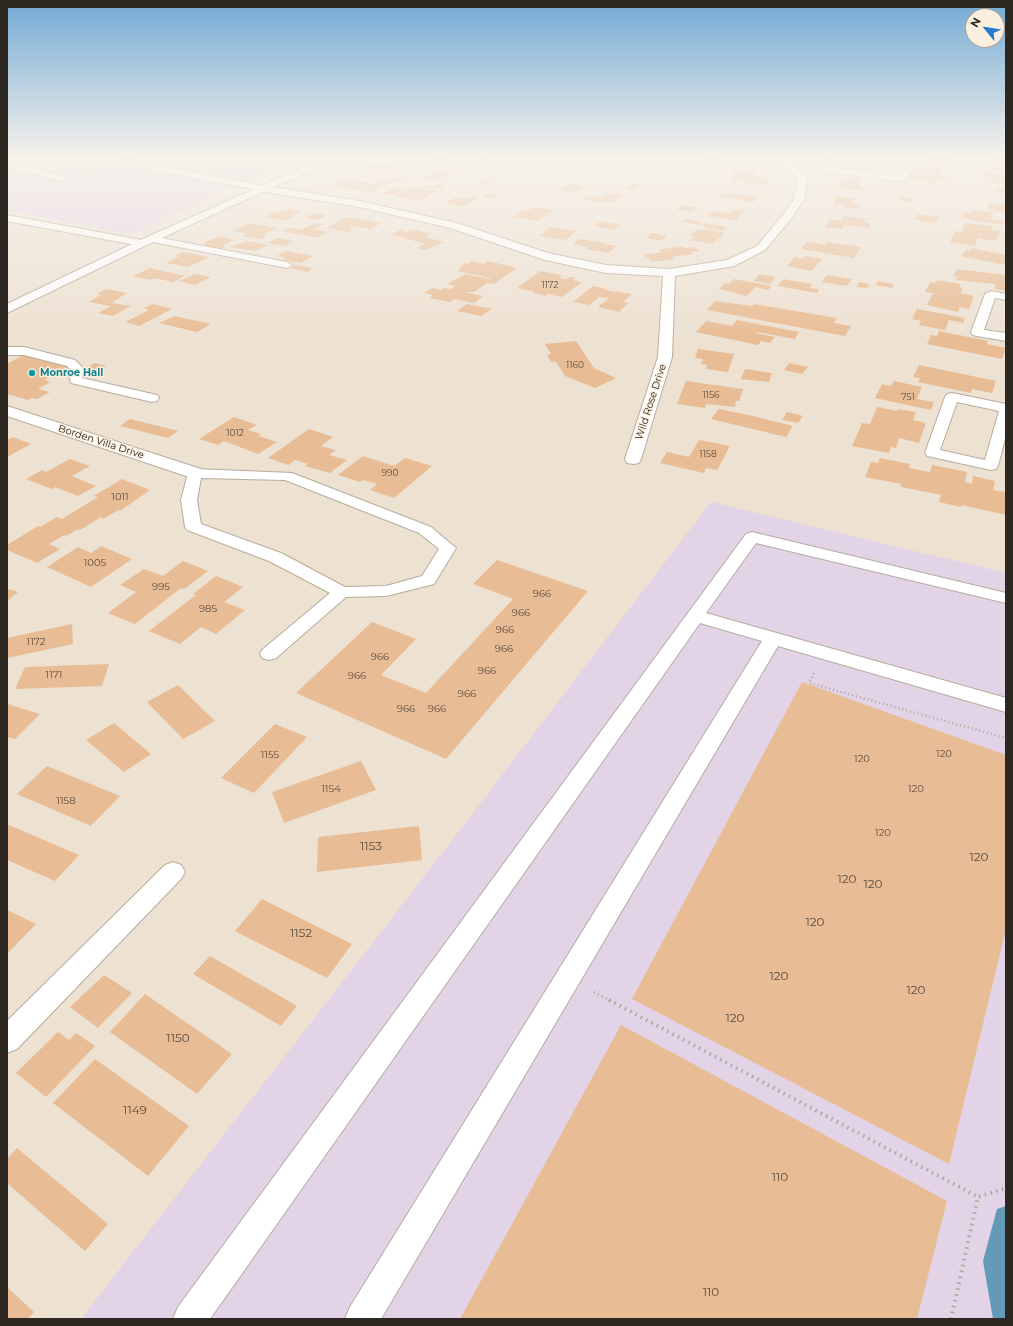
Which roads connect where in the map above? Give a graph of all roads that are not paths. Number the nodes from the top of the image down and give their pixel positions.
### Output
1 (7, 218) edge
2 (199, 218) edge
3 (421, 218) edge
4 (786, 218) edge
5 (146, 241) junction
6 (287, 265) dead end
7 (669, 273) junction
8 (1006, 297) edge
9 (7, 309) edge
10 (1006, 337) edge
11 (7, 351) edge
12 (152, 398) dead end
13 (1006, 408) edge
14 (7, 411) edge
15 (632, 459) dead end
16 (195, 473) junction
17 (342, 592) junction
18 (1006, 598) edge
19 (695, 616) junction
20 (773, 639) junction
21 (269, 654) dead end
22 (1006, 705) edge
23 (173, 872) dead end
24 (7, 1040) edge
25 (190, 1319) edge
26 (362, 1319) edge

1 - 5 street
2 - 5 street
3 - 7 street
4 - 7 street
5 - 6 lane
5 - 9 street
7 - 15 street, Wild Rose Drive
8 - 10 lane
11 - 12 lane
13 - 13 lane
14 - 16 street, Borden Villa Drive
16 - 17 lane
16 - 17 lane
17 - 21 lane
18 - 19 lane
19 - 20 lane
19 - 25 lane
20 - 22 lane
20 - 26 lane
23 - 24 lane

